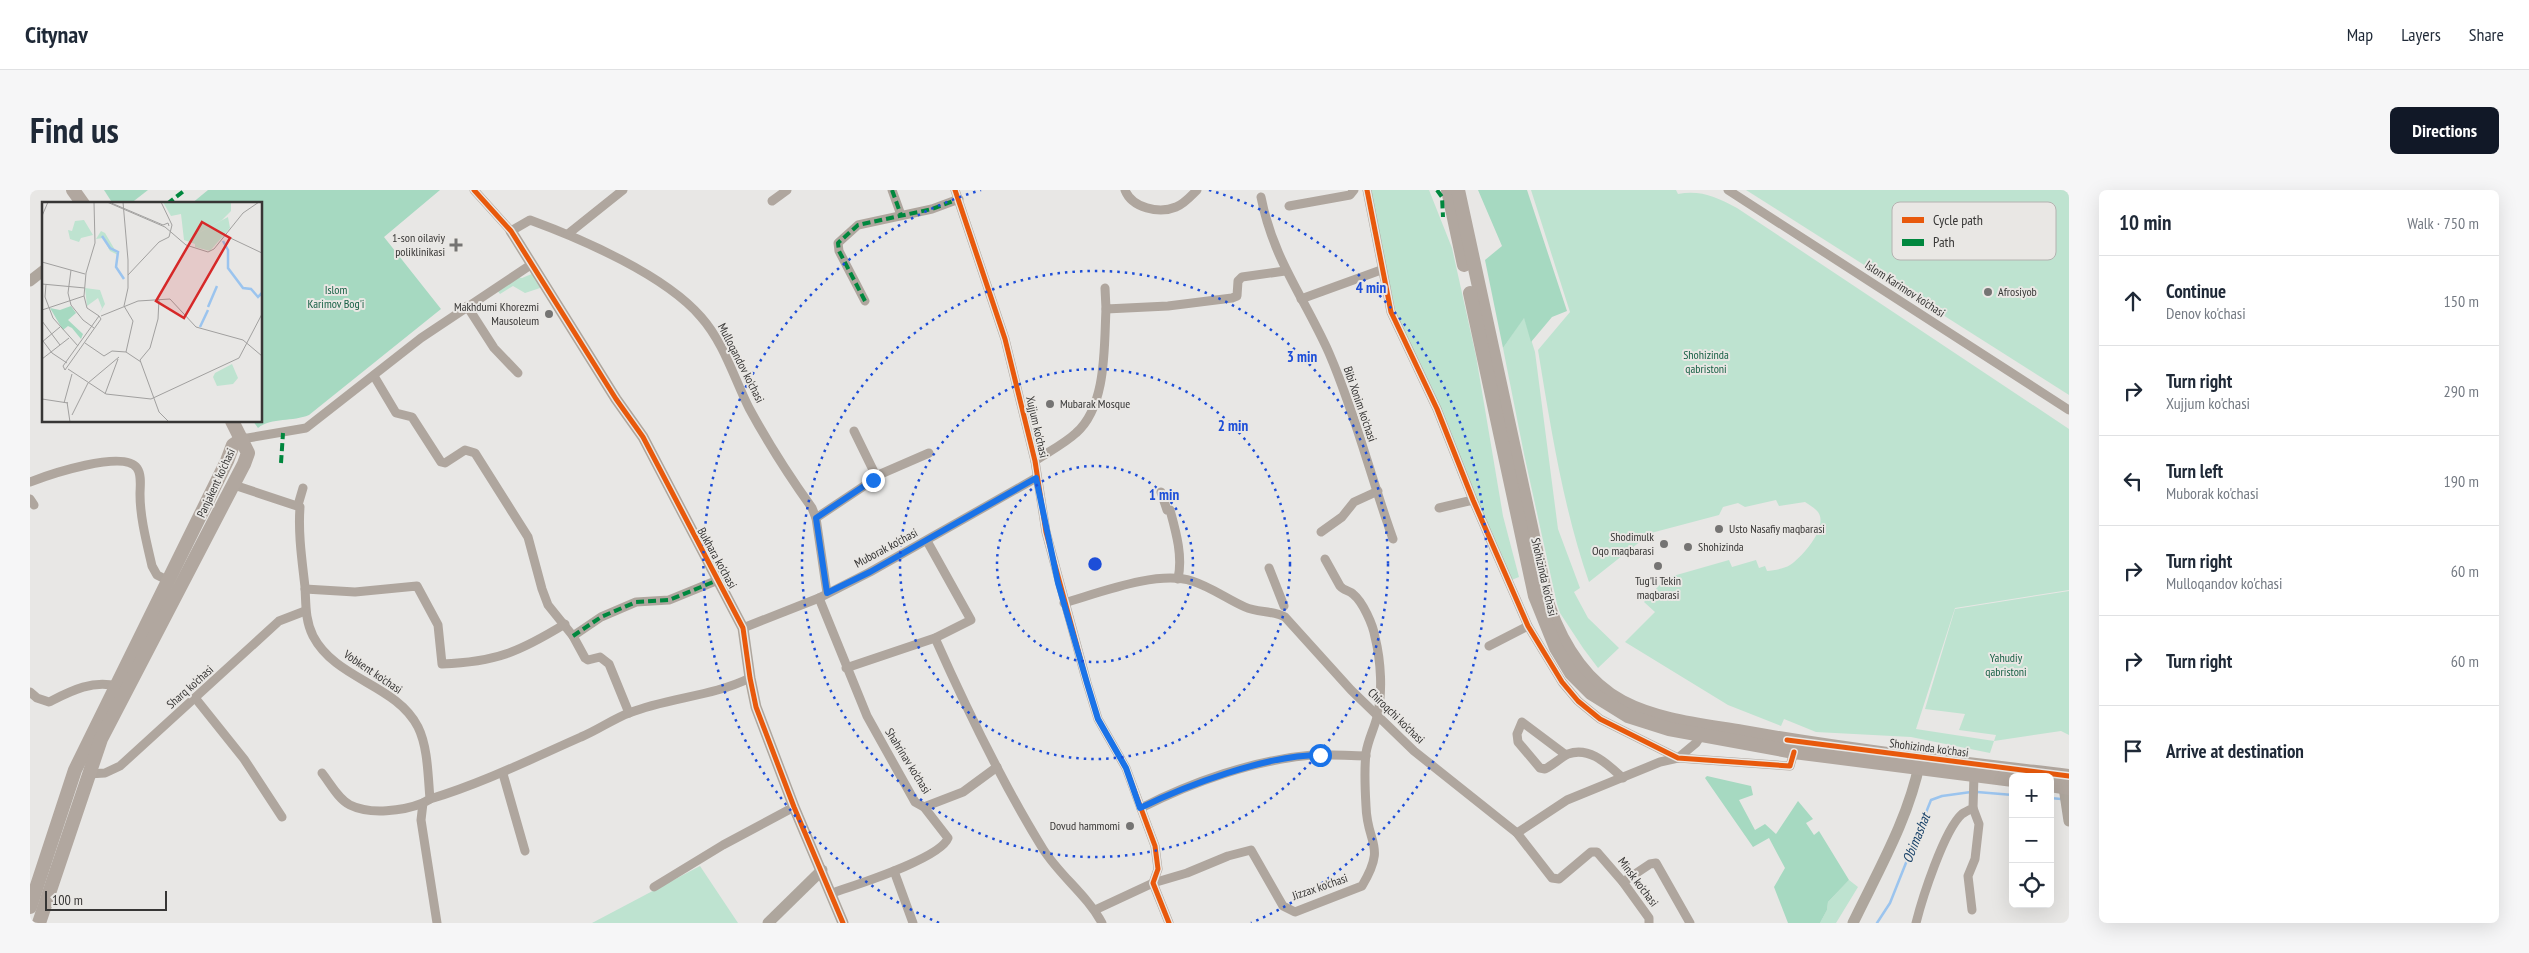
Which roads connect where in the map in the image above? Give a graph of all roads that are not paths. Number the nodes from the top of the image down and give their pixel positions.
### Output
1 (73, 190) edge
2 (474, 190) edge
3 (623, 190) edge
4 (787, 190) edge
5 (892, 190) edge
6 (1125, 190) edge
7 (1197, 190) edge
8 (1354, 190) edge
9 (1367, 190) edge
10 (1448, 190) edge
11 (1458, 190) edge
12 (1728, 190) edge
13 (957, 194) edge
14 (1261, 197) dead end
15 (772, 201) dead end
16 (81, 202) edge
17 (1289, 206) dead end
18 (901, 215) junction
19 (512, 231) junction
20 (568, 234) junction
21 (532, 264) junction
22 (1285, 270) junction
23 (1381, 270) junction
24 (42, 272) edge
25 (30, 281) edge
26 (1105, 288) dead end
27 (1301, 299) junction
28 (864, 300) dead end
29 (467, 306) junction
30 (1106, 309) junction
31 (518, 372) dead end
32 (374, 376) junction
33 (2069, 410) edge
34 (233, 422) edge
35 (854, 431) dead end
36 (242, 439) junction
37 (929, 453) dead end
38 (1035, 461) junction
39 (876, 476) junction
40 (1036, 478) junction
41 (30, 482) edge
42 (234, 485) junction
43 (303, 488) dead end
44 (1378, 491) junction
45 (1161, 492) dead end
46 (1472, 500) junction
47 (298, 505) junction
48 (1439, 508) dead end
49 (816, 518) junction
50 (1321, 532) dead end
51 (926, 540) junction
52 (1394, 540) dead end
53 (1325, 558) dead end
54 (1269, 568) dead end
55 (1178, 579) junction
56 (718, 580) junction
57 (169, 581) junction
58 (305, 590) junction
59 (823, 595) junction
60 (1064, 603) junction
61 (1284, 606) dead end
62 (305, 611) junction
63 (564, 624) junction
64 (1528, 626) junction
65 (743, 628) junction
66 (573, 636) junction
67 (935, 638) junction
68 (1489, 646) dead end
69 (846, 668) junction
70 (750, 678) junction
71 (116, 686) junction
72 (30, 692) edge
73 (196, 699) junction
74 (628, 713) junction
75 (1378, 714) junction
76 (1701, 735) junction
77 (1756, 745) junction
78 (1794, 752) junction
79 (1566, 755) junction
80 (1366, 756) junction
81 (1678, 758) junction
82 (1920, 763) junction
83 (1755, 764) junction
84 (997, 767) junction
85 (322, 772) dead end
86 (88, 774) junction
87 (503, 774) junction
88 (1623, 778) junction
89 (2009, 780) edge
90 (1973, 781) junction
91 (2063, 782) edge
92 (426, 801) junction
93 (1972, 806) junction
94 (794, 807) junction
95 (924, 807) junction
96 (1140, 808) junction
97 (282, 817) dead end
98 (2069, 821) edge
99 (1517, 834) junction
100 (525, 851) dead end
101 (822, 870) junction
102 (894, 872) junction
103 (1623, 882) junction
104 (1153, 883) junction
105 (654, 887) dead end
106 (832, 893) junction
107 (30, 907) edge
108 (1095, 910) junction
109 (1972, 910) dead end
110 (39, 923) edge
111 (437, 923) edge
112 (768, 923) edge
113 (843, 923) edge
114 (913, 923) edge
115 (1102, 923) edge
116 (1169, 923) edge
117 (1649, 923) edge
118 (1690, 923) edge
119 (1853, 923) edge
120 (1916, 923) edge

1 - 16 main road
2 - 19 street
3 - 20 street
4 - 15 street
5 - 18 street
6 - 7 street
8 - 17 street
9 - 23 street
10 - 76 main road, Shohizinda ko'chasi
11 - 82 main road, Shohizinda ko'chasi
12 - 33 street, Islom Karimov ko'chasi
13 - 18 street
13 - 38 street, Xujjum ko'chasi
14 - 22 street, Bibi Xonim ko'chasi
18 - 28 street
19 - 20 street, Mulloqandov ko'chasi
19 - 21 street, Bukhara ko'chasi
20 - 49 street, Mulloqandov ko'chasi
21 - 29 street
21 - 56 street, Bukhara ko'chasi
22 - 27 street, Bibi Xonim ko'chasi
22 - 30 street
23 - 27 street
23 - 46 street
24 - 25 street
26 - 30 street
27 - 44 street, Bibi Xonim ko'chasi
29 - 31 street
29 - 32 street
30 - 38 street
32 - 36 street
32 - 63 street
34 - 36 main road
35 - 39 street
36 - 42 main road, Panjakent ko'chasi
36 - 57 main road, Panjakent ko'chasi
37 - 39 street
38 - 40 street, Xujjum ko'chasi
39 - 49 street
40 - 51 street, Muborak ko'chasi
40 - 60 street, Xujjum ko'chasi
41 - 57 street
42 - 47 street
42 - 86 main road, Panjakent ko'chasi
43 - 47 street, Vobkent ko'chasi
44 - 50 street
44 - 52 street, Bibi Xonim ko'chasi
45 - 55 street
46 - 48 street
46 - 64 street
47 - 58 street, Vobkent ko'chasi
49 - 59 street, Mulloqandov ko'chasi
51 - 59 street, Muborak ko'chasi
51 - 67 street
53 - 75 street, Jizzax ko'chasi
54 - 61 street
55 - 60 street, Chiroqchi ko'chasi
55 - 75 street, Chiroqchi ko'chasi
56 - 65 street, Bukhara ko'chasi
56 - 66 street
57 - 71 main road, Panjakent ko'chasi
58 - 62 street, Vobkent ko'chasi
58 - 63 street
59 - 65 street, Muborak ko'chasi
59 - 69 street, Shahrinav ko'chasi
60 - 96 street, Xujjum ko'chasi
62 - 73 street, Sharq ko'chasi
62 - 92 street, Vobkent ko'chasi
63 - 66 street
64 - 68 street
64 - 81 street
65 - 70 street, Bukhara ko'chasi
66 - 74 street
67 - 69 street
67 - 84 street
69 - 95 street, Shahrinav ko'chasi
70 - 74 street
70 - 94 street, Bukhara ko'chasi
71 - 72 street
71 - 107 main road, Panjakent ko'chasi
73 - 86 street, Sharq ko'chasi
73 - 97 street
74 - 87 street
75 - 80 street, Jizzax ko'chasi
75 - 99 street, Chiroqchi ko'chasi
76 - 77 main road, Shohizinda ko'chasi
76 - 81 street
77 - 78 main road, Shohizinda ko'chasi
77 - 83 street
78 - 82 main road, Shohizinda ko'chasi
78 - 83 street
79 - 79 street
79 - 88 street
80 - 96 street
80 - 104 street, Jizzax ko'chasi
81 - 83 street
81 - 88 street
82 - 90 main road, Shohizinda ko'chasi
82 - 91 main road, Shohizinda ko'chasi
82 - 119 street
84 - 95 street
84 - 108 street
85 - 92 street
86 - 110 main road, Panjakent ko'chasi
87 - 92 street
87 - 100 street
88 - 99 street
89 - 90 main road, Shohizinda ko'chasi
90 - 93 street
91 - 98 street
92 - 111 street, Vobkent ko'chasi
93 - 109 street
93 - 120 street
94 - 101 street, Bukhara ko'chasi
94 - 105 street
95 - 102 street, Shahrinav ko'chasi
96 - 104 street, Xujjum ko'chasi
99 - 103 street, Minsk ko'chasi
101 - 106 street, Bukhara ko'chasi
101 - 112 street
102 - 106 street, Shahrinav ko'chasi
102 - 114 street
103 - 117 street, Minsk ko'chasi
103 - 118 street
104 - 108 street, Jizzax ko'chasi
104 - 116 street
106 - 113 street, Bukhara ko'chasi
108 - 115 street

